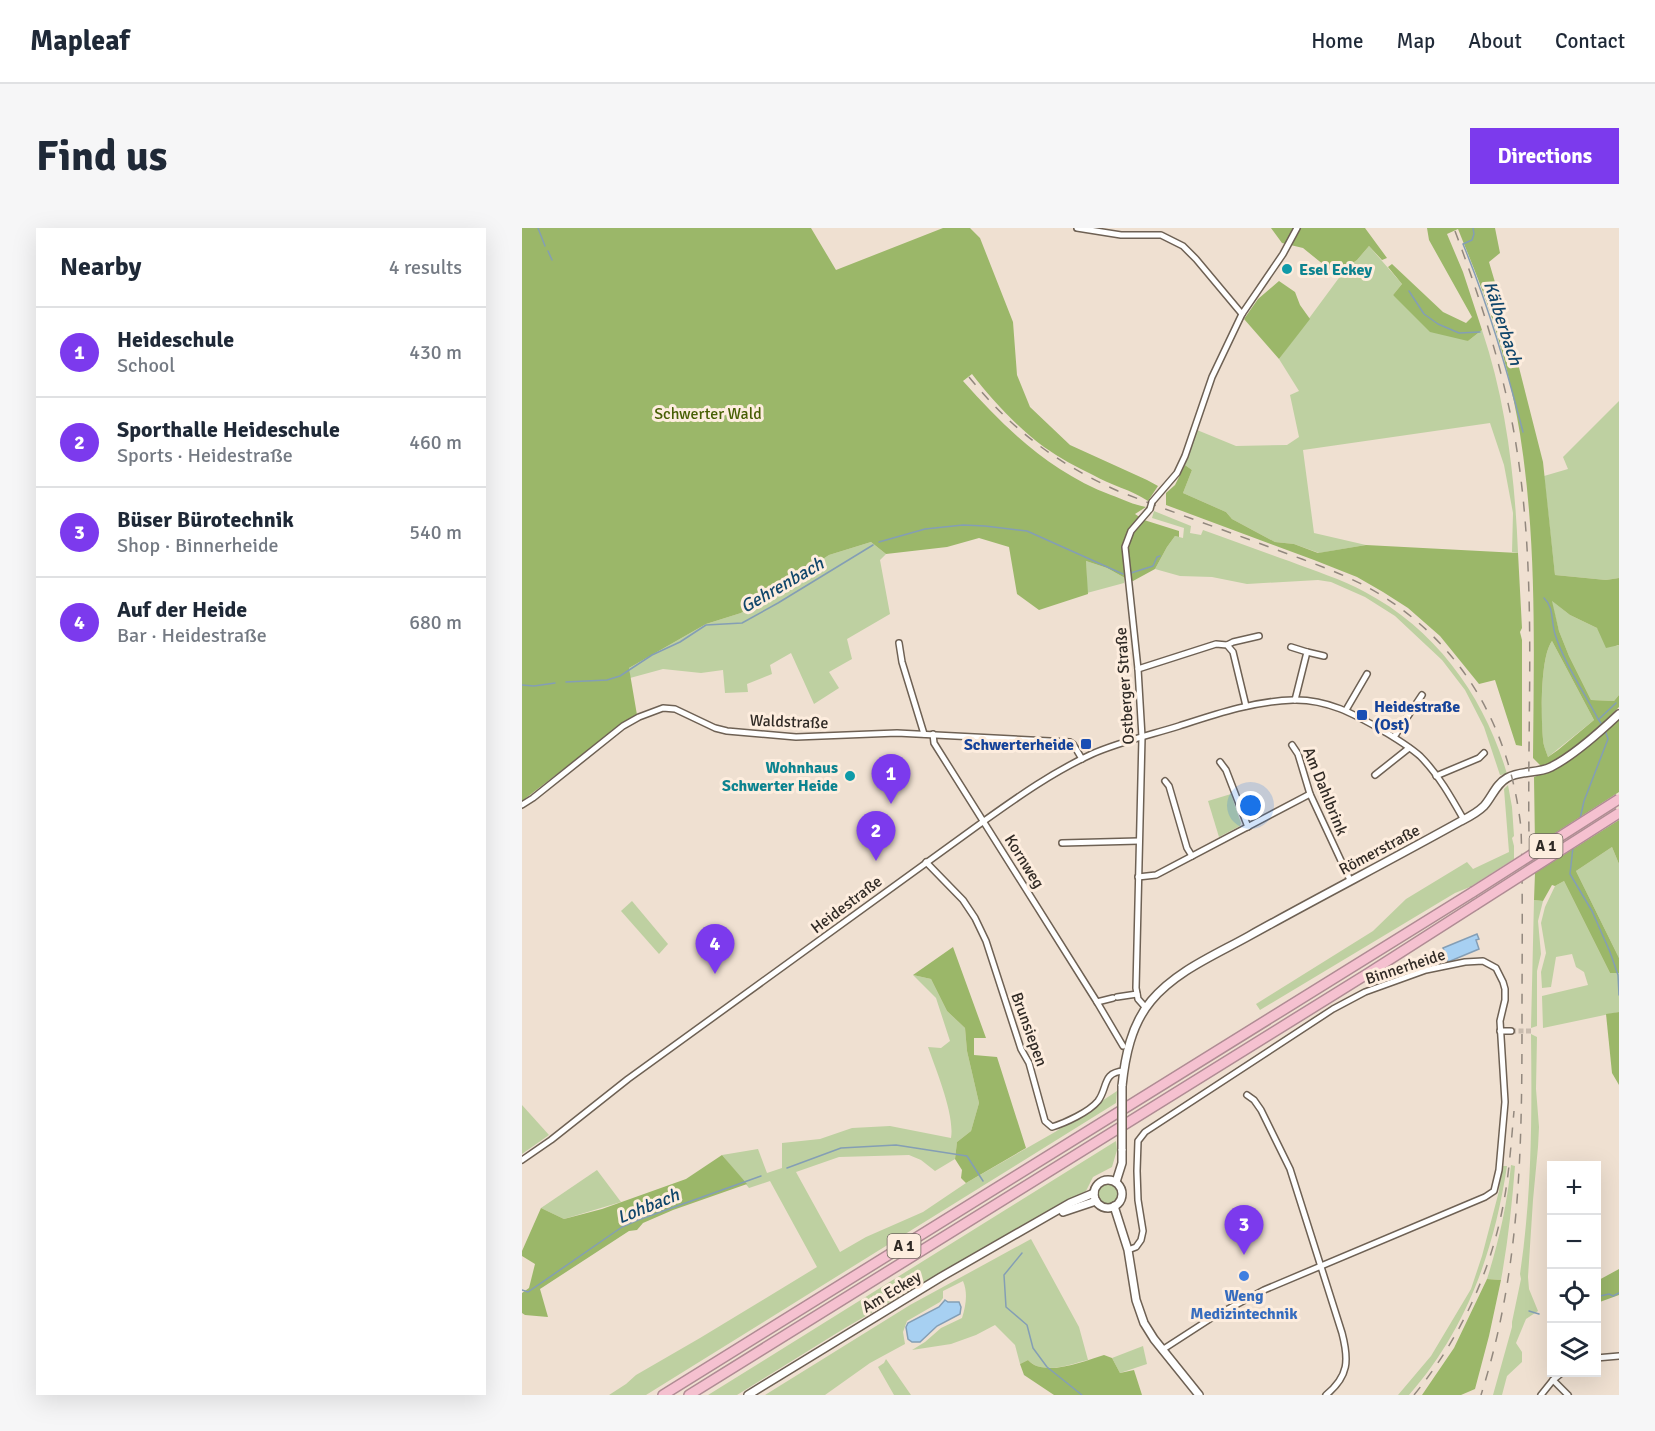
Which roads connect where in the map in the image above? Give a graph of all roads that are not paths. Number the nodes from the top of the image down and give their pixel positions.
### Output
1 (1077, 228) edge
2 (1297, 228) edge
3 (1242, 314) junction
4 (1259, 636) dead end
5 (899, 643) dead end
6 (1227, 645) junction
7 (1291, 647) dead end
8 (1307, 652) junction
9 (1324, 656) dead end
10 (1138, 669) junction
11 (1367, 674) dead end
12 (1422, 695) dead end
13 (1295, 700) junction
14 (1246, 706) junction
15 (1346, 710) junction
16 (1619, 714) edge
17 (924, 734) junction
18 (933, 734) junction
19 (1142, 737) junction
20 (1394, 737) junction
21 (1292, 746) dead end
22 (1409, 748) junction
23 (1484, 753) dead end
24 (1082, 759) junction
25 (1220, 762) dead end
26 (1375, 775) dead end
27 (1436, 776) junction
28 (1165, 781) dead end
29 (1310, 794) junction
30 (1619, 799) edge
31 (522, 805) edge
32 (1619, 813) edge
33 (1464, 820) junction
34 (984, 821) junction
35 (1248, 826) junction
36 (1139, 841) junction
37 (1062, 843) dead end
38 (1192, 856) junction
39 (926, 862) junction
40 (1138, 877) junction
41 (1350, 880) junction
42 (1137, 994) junction
43 (1097, 1002) junction
44 (1146, 1008) junction
45 (1500, 1031) junction
46 (1511, 1031) tunnel mouth
47 (1123, 1046) dead end
48 (1124, 1071) junction
49 (1247, 1095) dead end
50 (522, 1160) edge
51 (1116, 1182) junction
52 (1094, 1193) junction
53 (1096, 1201) junction
54 (1114, 1206) junction
55 (1052, 1215) junction
56 (1128, 1250) junction
57 (1318, 1266) junction
58 (1162, 1350) junction
59 (1619, 1356) edge
60 (1601, 1358) edge
61 (1557, 1377) edge
62 (1553, 1380) junction
63 (663, 1395) edge
64 (689, 1395) edge
65 (748, 1395) edge
66 (1199, 1395) edge
67 (1326, 1395) edge
68 (1541, 1395) edge
69 (1568, 1395) edge

1 - 3 street
2 - 3 street, Ostberger Straße
3 - 10 street, Ostberger Straße, bridge
4 - 6 street
5 - 17 street
6 - 10 street
6 - 14 street
7 - 8 street
8 - 9 street
8 - 13 street
10 - 19 street, Ostberger Straße
11 - 15 street
12 - 20 street
13 - 14 street, Heidestraße
13 - 15 street, Heidestraße
14 - 19 street, Heidestraße
15 - 20 street, Heidestraße
16 - 33 street, Römerstraße
17 - 18 street, Waldstraße
17 - 31 street, Waldstraße
18 - 24 street, Waldstraße
18 - 34 street, Kornweg
19 - 24 street, Heidestraße
19 - 36 street, Ostberger Straße
20 - 22 street, Heidestraße
21 - 29 street, Am Dahlbrink
22 - 26 street
22 - 27 street, Heidestraße
23 - 27 street
24 - 34 street, Heidestraße
25 - 35 street
27 - 33 street, Heidestraße
28 - 38 street
29 - 35 street
29 - 41 street, Am Dahlbrink
30 - 63 highway, A 1, bridge
32 - 64 highway, A 1, bridge
33 - 41 street, Römerstraße
34 - 39 street, Heidestraße
34 - 43 street, Kornweg
35 - 38 street
36 - 37 street
36 - 40 street, Ostberger Straße
38 - 40 street
39 - 48 street, Brunsiepen
39 - 50 street, Heidestraße
40 - 42 street, Ostberger Straße
41 - 44 street, Römerstraße
42 - 43 street
42 - 44 street
43 - 47 street, Kornweg
44 - 48 street
45 - 46 street
45 - 56 street, Binnerheide
45 - 57 street, Binnerheide
48 - 51 street, bridge
49 - 57 street
51 - 52 street
51 - 54 street
52 - 53 street
52 - 55 street, Am Eckey
53 - 54 street
53 - 55 street, Am Eckey
54 - 56 street
55 - 65 street, Am Eckey
56 - 58 street
57 - 58 street, Binnerheide
57 - 67 street
58 - 66 street
59 - 60 street
61 - 62 street
62 - 68 street
62 - 69 street

